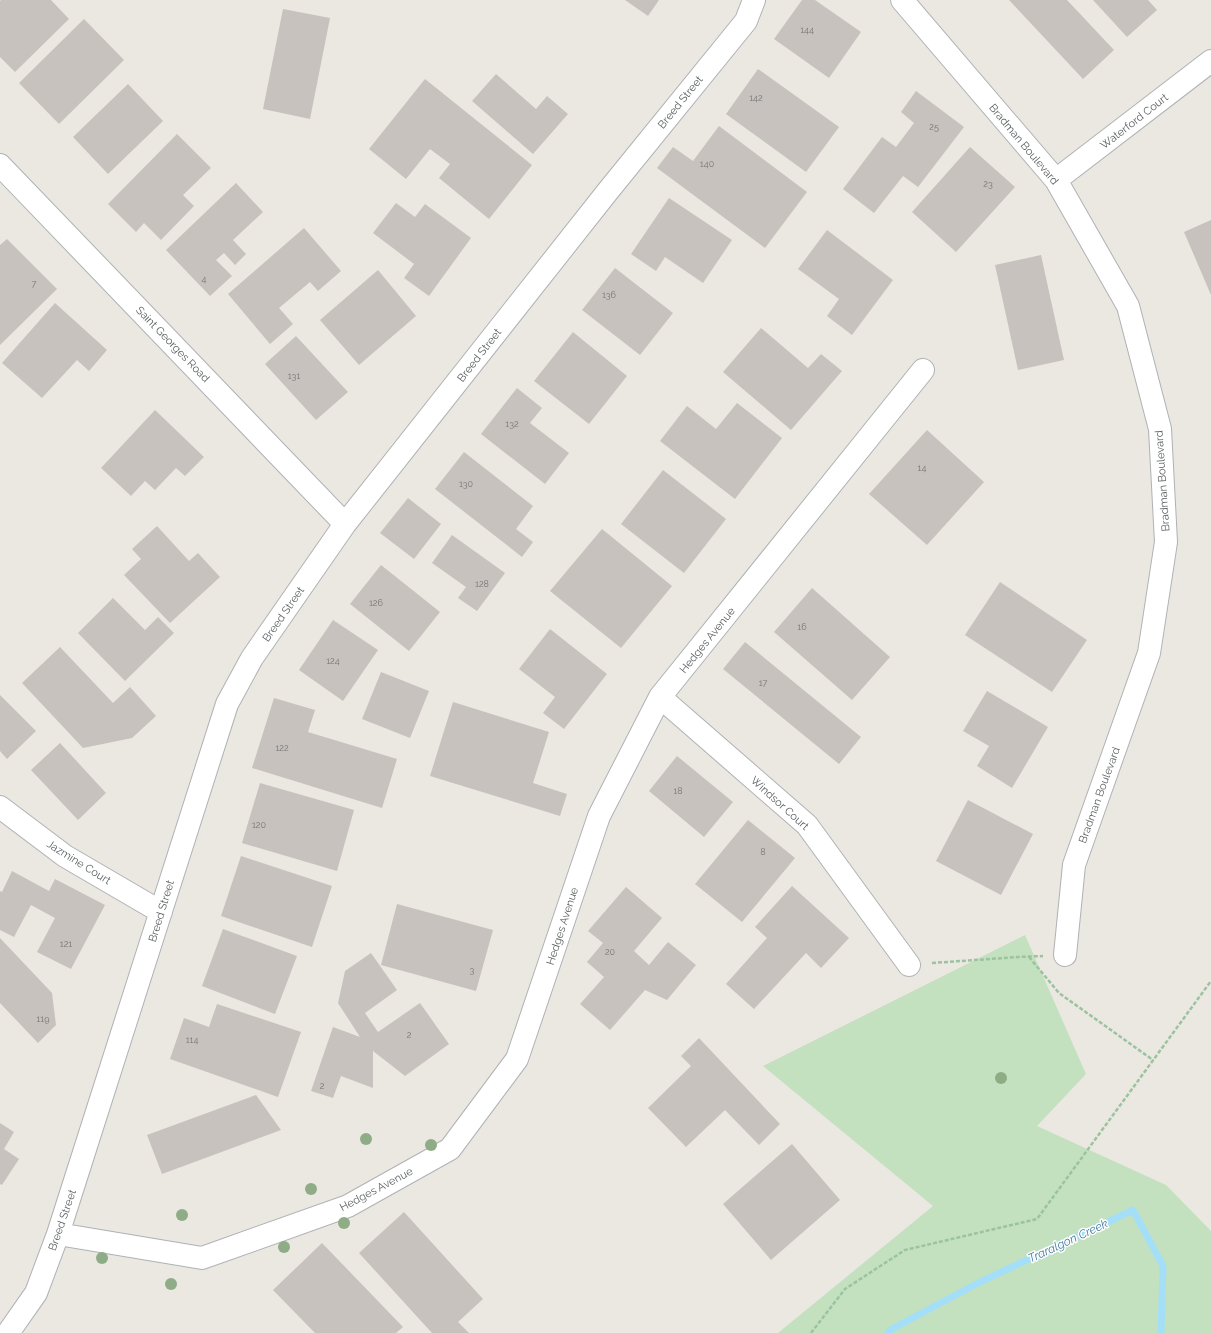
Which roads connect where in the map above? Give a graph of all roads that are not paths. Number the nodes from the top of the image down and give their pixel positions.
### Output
1 (754, 0) edge
2 (771, 0) edge
3 (902, 0) edge
4 (746, 21) junction
5 (1211, 61) edge
6 (0, 165) edge
7 (1056, 180) junction
8 (923, 370) dead end
9 (346, 524) junction
10 (660, 697) junction
11 (0, 807) edge
12 (161, 912) junction
13 (1065, 955) road end
14 (909, 965) road end
15 (58, 1234) junction
16 (8, 1333) edge

1 - 4 street, Breed Street
2 - 4 street
3 - 7 street, Bradman Boulevard
4 - 9 street, Breed Street
5 - 7 street, Waterford Court
6 - 9 street, Saint Georges Road
7 - 13 street, Bradman Boulevard
8 - 10 street, Hedges Avenue
9 - 12 street, Breed Street
10 - 14 street, Windsor Court
10 - 15 street, Hedges Avenue
11 - 12 street, Jazmine Court
12 - 15 street, Breed Street
15 - 16 street, Breed Street

